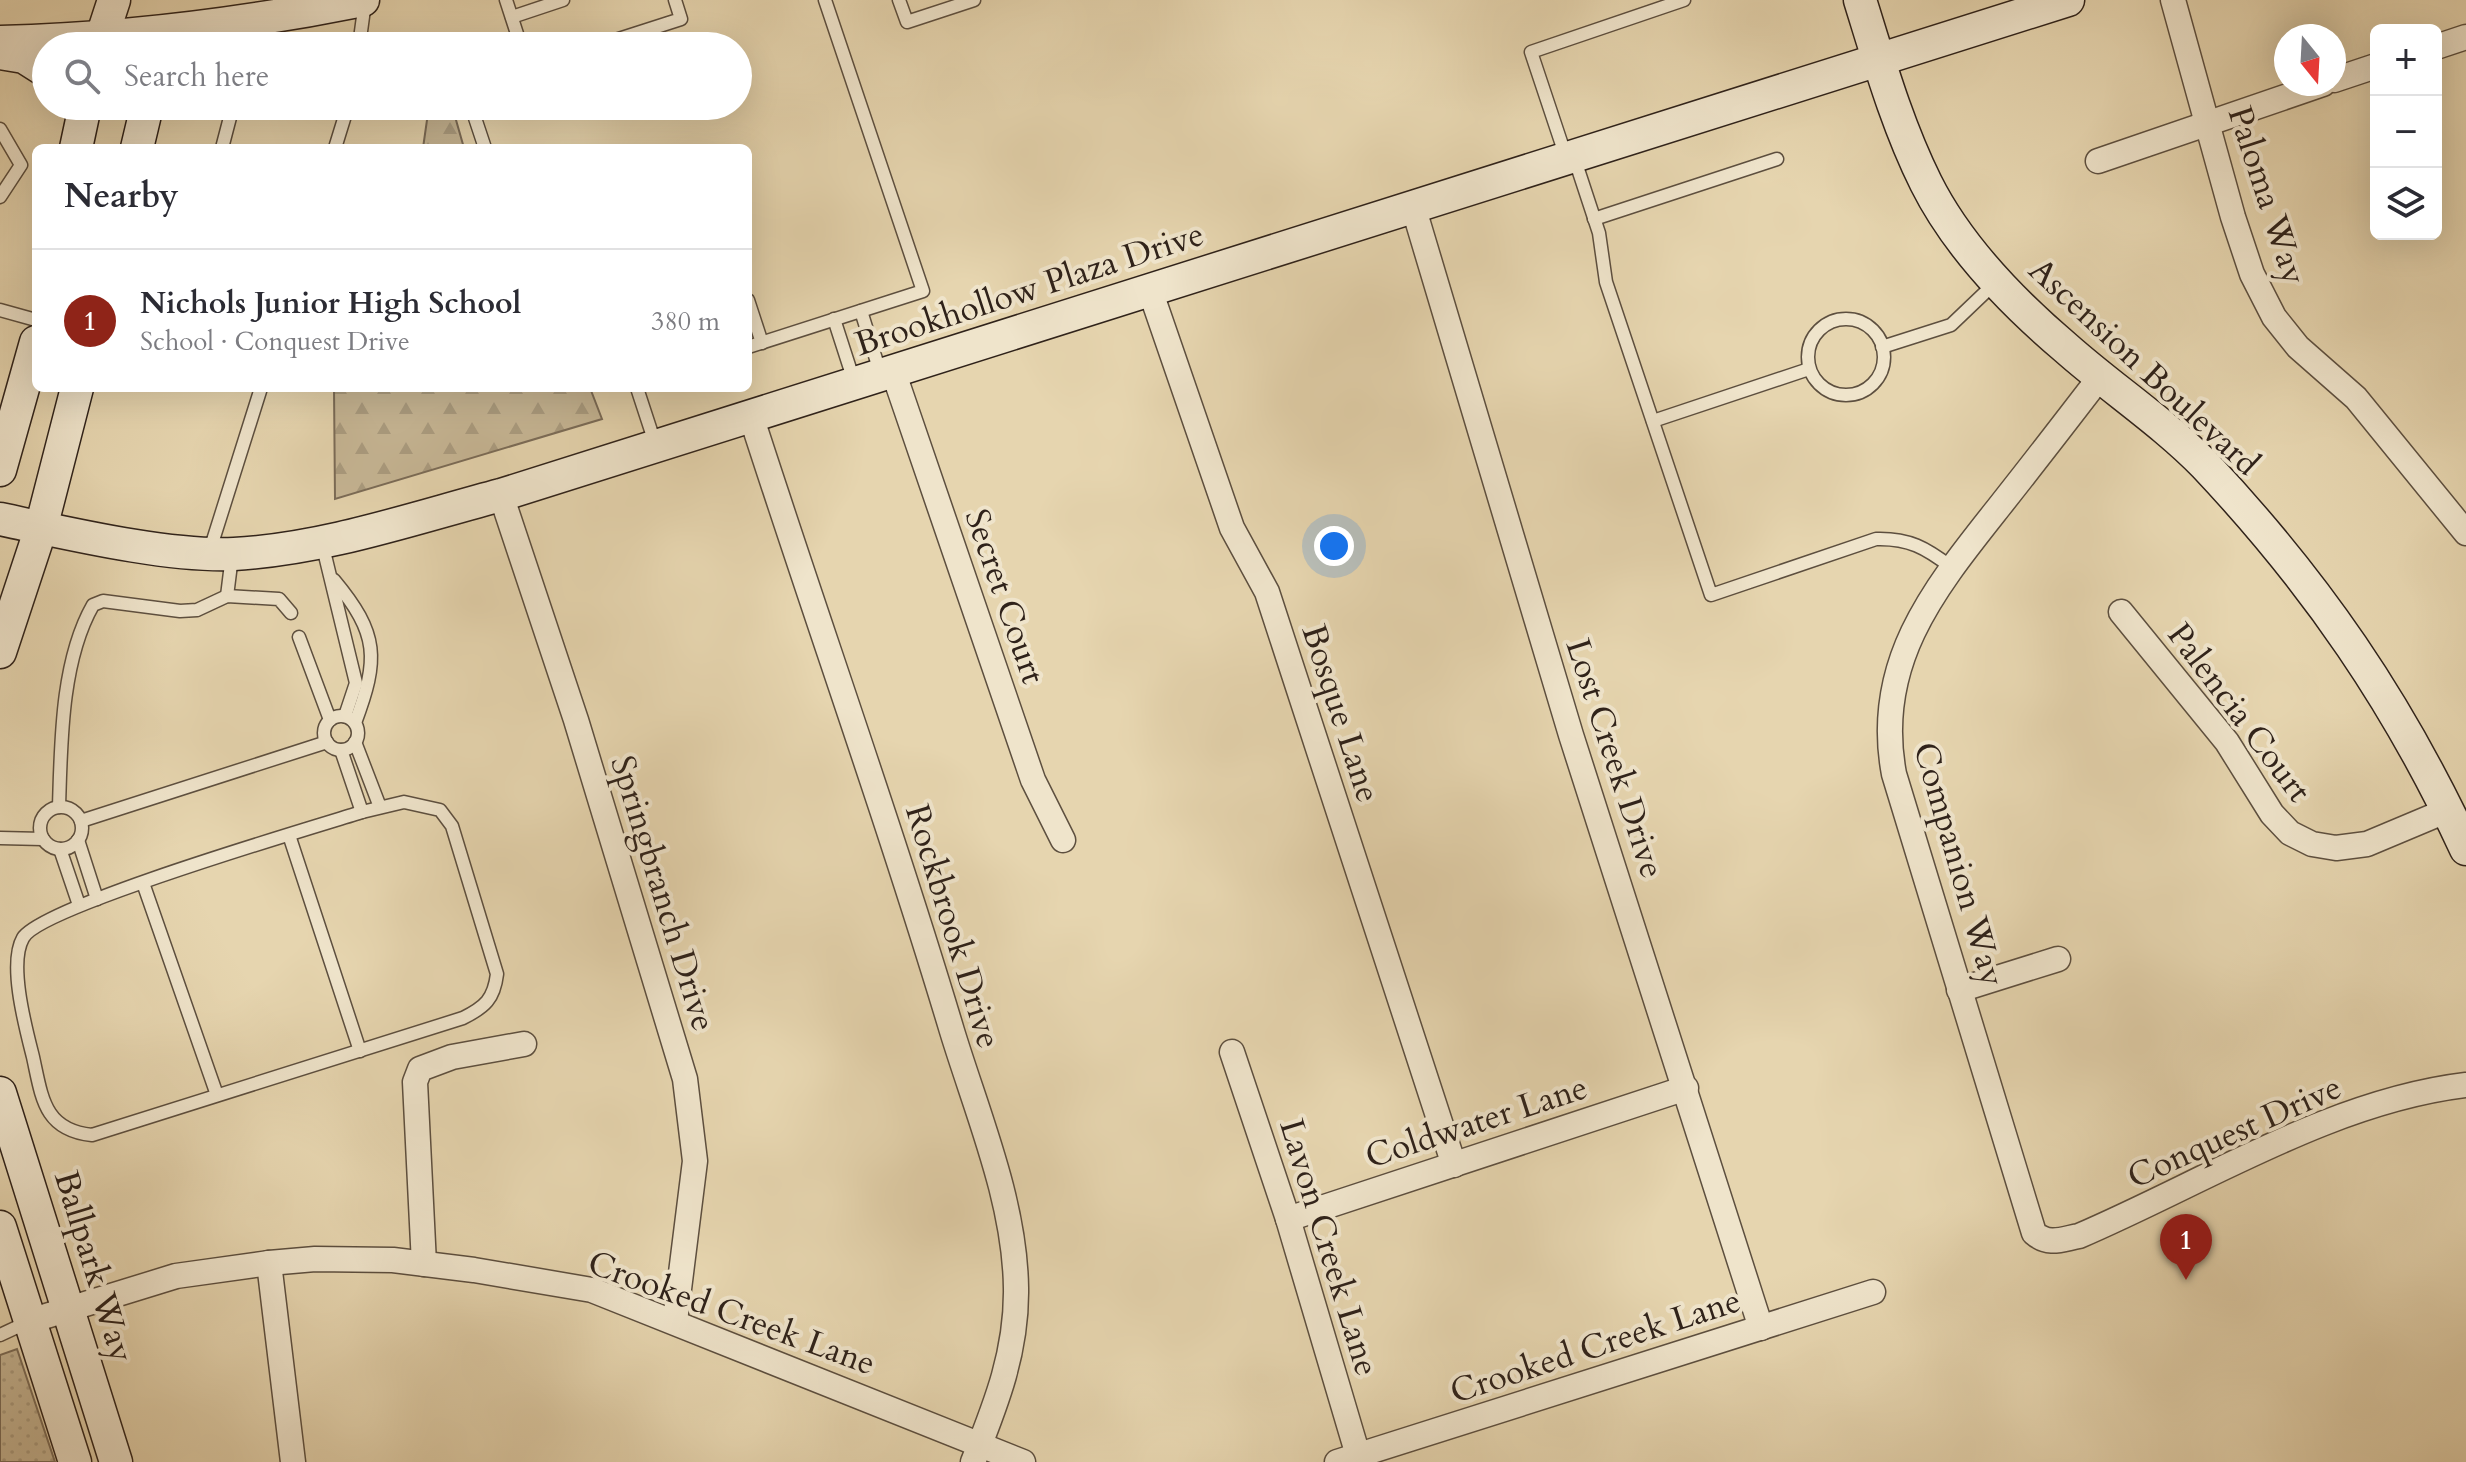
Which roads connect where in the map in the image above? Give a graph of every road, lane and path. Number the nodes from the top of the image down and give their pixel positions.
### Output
1 (114, 0) edge
2 (364, 0) edge
3 (506, 0) edge
4 (563, 0) edge
5 (675, 0) edge
6 (825, 0) edge
7 (899, 0) edge
8 (974, 0) edge
9 (1684, 0) edge
10 (1860, 0) edge
11 (2068, 0) edge
12 (2173, 0) edge
13 (282, 17) junction
14 (512, 17) junction
15 (167, 25) edge
16 (103, 32) edge
17 (138, 32) edge
18 (239, 32) edge
19 (361, 32) edge
20 (517, 32) edge
21 (641, 32) edge
22 (2466, 37) edge
23 (0, 42) edge
24 (32, 42) edge
25 (2442, 45) edge
26 (0, 53) edge
27 (1879, 59) junction
28 (32, 62) edge
29 (2370, 68) edge
30 (2346, 76) edge
31 (2287, 96) edge
32 (72, 120) edge
33 (82, 120) edge
34 (145, 120) edge
35 (229, 120) edge
36 (344, 120) edge
37 (476, 120) edge
38 (2207, 123) junction
39 (0, 129) edge
40 (76, 144) edge
41 (76, 144) edge
42 (138, 144) edge
43 (223, 144) edge
44 (336, 144) edge
45 (484, 144) edge
46 (6, 151) edge
47 (1570, 157) junction
48 (1777, 159) dead end
49 (2098, 161) dead end
50 (0, 197) edge
51 (1413, 206) junction
52 (1594, 219) junction
53 (1997, 280) junction
54 (1150, 290) junction
55 (0, 310) edge
56 (861, 311) junction
57 (752, 312) edge
58 (32, 319) edge
59 (834, 319) junction
60 (762, 343) junction
61 (752, 346) edge
62 (1882, 347) junction
63 (32, 356) edge
64 (1809, 369) junction
65 (876, 376) junction
66 (2100, 377) junction
67 (76, 392) edge
68 (260, 392) edge
69 (638, 392) edge
70 (751, 416) junction
71 (1653, 421) junction
72 (656, 446) junction
73 (0, 470) edge
74 (501, 495) junction
75 (0, 519) edge
76 (41, 528) junction
77 (2466, 533) edge
78 (322, 543) junction
79 (220, 554) junction
80 (1951, 567) junction
81 (334, 580) junction
82 (227, 596) junction
83 (2121, 612) dead end
84 (291, 613) dead end
85 (299, 637) dead end
86 (0, 652) edge
87 (330, 720) junction
88 (350, 720) junction
89 (327, 742) junction
90 (355, 742) junction
91 (341, 750) junction
92 (59, 807) junction
93 (380, 807) junction
94 (2448, 810) junction
95 (362, 812) junction
96 (81, 821) junction
97 (289, 835) junction
98 (0, 838) edge
99 (43, 839) junction
100 (78, 840) junction
101 (1063, 840) dead end
102 (60, 849) junction
103 (2466, 849) edge
104 (143, 883) junction
105 (97, 899) junction
106 (79, 905) junction
107 (2058, 959) dead end
108 (1959, 990) junction
109 (524, 1044) dead end
110 (360, 1051) junction
111 (1232, 1052) dead end
112 (2466, 1085) edge
113 (1686, 1088) junction
114 (0, 1093) edge
115 (217, 1095) junction
116 (1454, 1165) junction
117 (1288, 1219) junction
118 (0, 1227) edge
119 (2034, 1233) joint
120 (269, 1263) junction
121 (424, 1264) junction
122 (1873, 1292) dead end
123 (69, 1309) junction
124 (30, 1321) junction
125 (675, 1321) junction
126 (1761, 1328) junction
127 (0, 1335) edge
128 (976, 1453) edge
129 (1352, 1460) edge
130 (75, 1462) edge
131 (116, 1462) edge
132 (293, 1462) edge
133 (1023, 1462) edge

1 - 16 street
2 - 13 street
2 - 19 lane
3 - 14 lane
4 - 14 lane
5 - 21 lane
6 - 56 lane
7 - 8 lane
9 - 47 lane
10 - 27 street, Ascension Boulevard
11 - 27 street, Brookhollow Plaza Drive
12 - 38 street, Paloma Way
13 - 15 street
13 - 18 street
14 - 20 lane
15 - 17 street
22 - 25 street
23 - 24 street
26 - 28 street
27 - 47 street, Brookhollow Plaza Drive
27 - 53 street, Ascension Boulevard
29 - 30 street
31 - 38 street
32 - 40 street
33 - 41 street
34 - 42 street
35 - 43 lane
36 - 44 lane
37 - 45 lane
38 - 49 street
38 - 77 street, Paloma Way
39 - 46 lane
46 - 50 lane
47 - 51 street, Brookhollow Plaza Drive
47 - 52 lane
48 - 52 lane
51 - 54 street, Brookhollow Plaza Drive
51 - 113 street, Lost Creek Drive
52 - 71 lane
53 - 62 lane
53 - 66 street, Ascension Boulevard
54 - 65 street, Brookhollow Plaza Drive
54 - 116 street, Bosque Lane
55 - 58 lane
56 - 59 lane
56 - 65 lane
57 - 60 lane
59 - 60 lane
59 - 65 lane
60 - 61 lane
62 - 64 lane
62 - 64 lane
63 - 73 street
64 - 71 lane
65 - 70 street, Brookhollow Plaza Drive
65 - 101 street, Secret Court
66 - 80 street, Companion Way
66 - 94 street, Ascension Boulevard
67 - 76 street
68 - 79 lane
69 - 72 lane
70 - 72 street, Brookhollow Plaza Drive
70 - 128 street, Rockbrook Drive
71 - 80 lane
72 - 74 street, Brookhollow Plaza Drive
74 - 78 street, Brookhollow Plaza Drive
74 - 125 street, Springbranch Drive
75 - 76 street, Brookhollow Plaza Drive
76 - 79 street, Brookhollow Plaza Drive
76 - 86 street
78 - 79 street, Brookhollow Plaza Drive
78 - 81 lane
79 - 82 lane
80 - 108 street, Companion Way
81 - 88 lane
81 - 88 lane
82 - 84 lane
82 - 92 lane
83 - 94 street, Palencia Court
85 - 87 lane
87 - 88 lane
87 - 89 lane
88 - 90 lane
89 - 91 lane
89 - 96 lane
90 - 91 lane
90 - 93 lane
91 - 95 lane
92 - 96 lane
92 - 99 lane
93 - 95 lane
93 - 110 lane
94 - 103 street, Ascension Boulevard
95 - 97 lane
96 - 100 lane
97 - 104 lane
97 - 110 lane
98 - 99 lane
99 - 102 lane
100 - 102 lane
100 - 105 lane
102 - 106 lane
104 - 105 lane
104 - 115 lane
105 - 106 lane
106 - 115 lane
107 - 108 street
108 - 119 street, Companion Way
109 - 121 street
110 - 115 lane
111 - 117 street, Lavon Creek Lane
112 - 119 street, Conquest Drive
113 - 116 street, Coldwater Lane
113 - 126 street, Lost Creek Drive
114 - 123 street, Ballpark Way
116 - 117 street, Coldwater Lane
117 - 129 street, Lavon Creek Lane
118 - 124 street
120 - 121 street, Crooked Creek Lane
120 - 123 street, Crooked Creek Lane
120 - 132 street
121 - 125 street, Crooked Creek Lane
122 - 126 street, Crooked Creek Lane
123 - 124 street, Crooked Creek Lane
123 - 131 street, Ballpark Way
124 - 127 lane
124 - 130 street
125 - 128 street, Crooked Creek Lane
126 - 129 street, Crooked Creek Lane
128 - 133 street, Crooked Creek Lane

